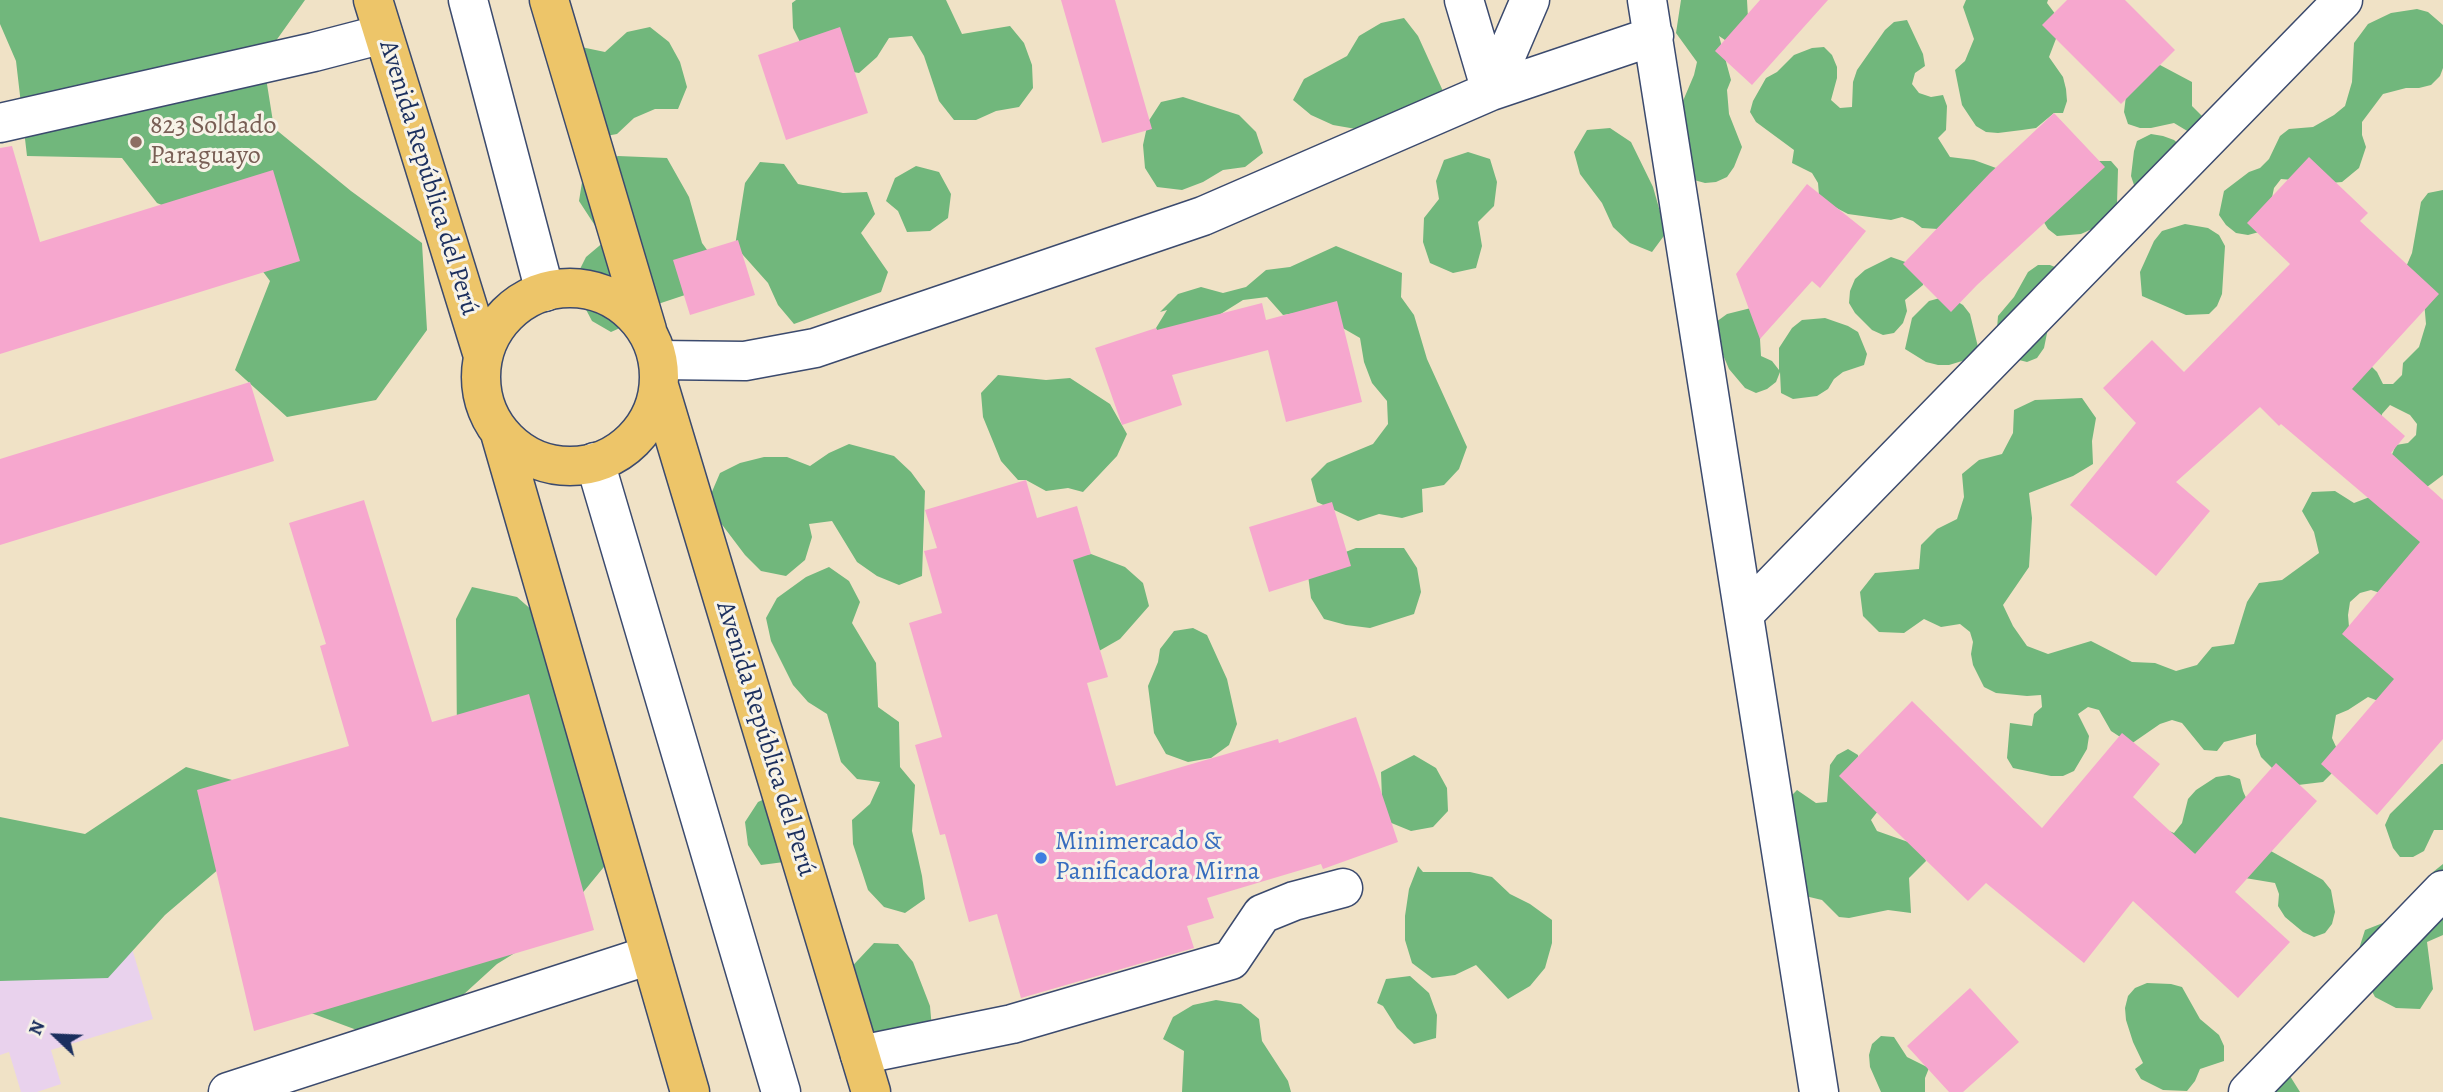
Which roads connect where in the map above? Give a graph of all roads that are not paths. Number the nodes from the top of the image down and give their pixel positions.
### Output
1 (468, 0) edge
2 (550, 0) edge
3 (1464, 0) edge
4 (1530, 0) edge
5 (2343, 0) edge
6 (378, 17) edge
7 (1650, 18) edge
8 (1491, 92) junction
9 (0, 124) edge
10 (545, 292) junction
11 (483, 356) junction
12 (655, 361) junction
13 (500, 433) junction
14 (595, 462) junction
15 (1745, 613) junction
16 (1343, 888) dead end
17 (2443, 890) edge
18 (650, 955) junction
19 (860, 1055) junction
20 (228, 1092) edge
21 (690, 1092) edge
22 (781, 1092) edge
23 (871, 1092) edge
24 (1819, 1092) edge
25 (2248, 1092) edge

1 - 10 street
2 - 12 highway, Avenida República del Perú
3 - 8 street
4 - 8 street
5 - 15 street
6 - 9 street
6 - 11 highway, Avenida República del Perú
7 - 8 street
7 - 15 street
8 - 12 street
10 - 11 highway
10 - 12 highway
11 - 13 highway
12 - 14 highway
12 - 19 highway, Avenida República del Perú
13 - 14 highway
13 - 18 highway
14 - 22 street
15 - 24 street
16 - 19 street
17 - 25 street
18 - 20 street
18 - 21 highway
19 - 23 highway, Avenida República del Perú

